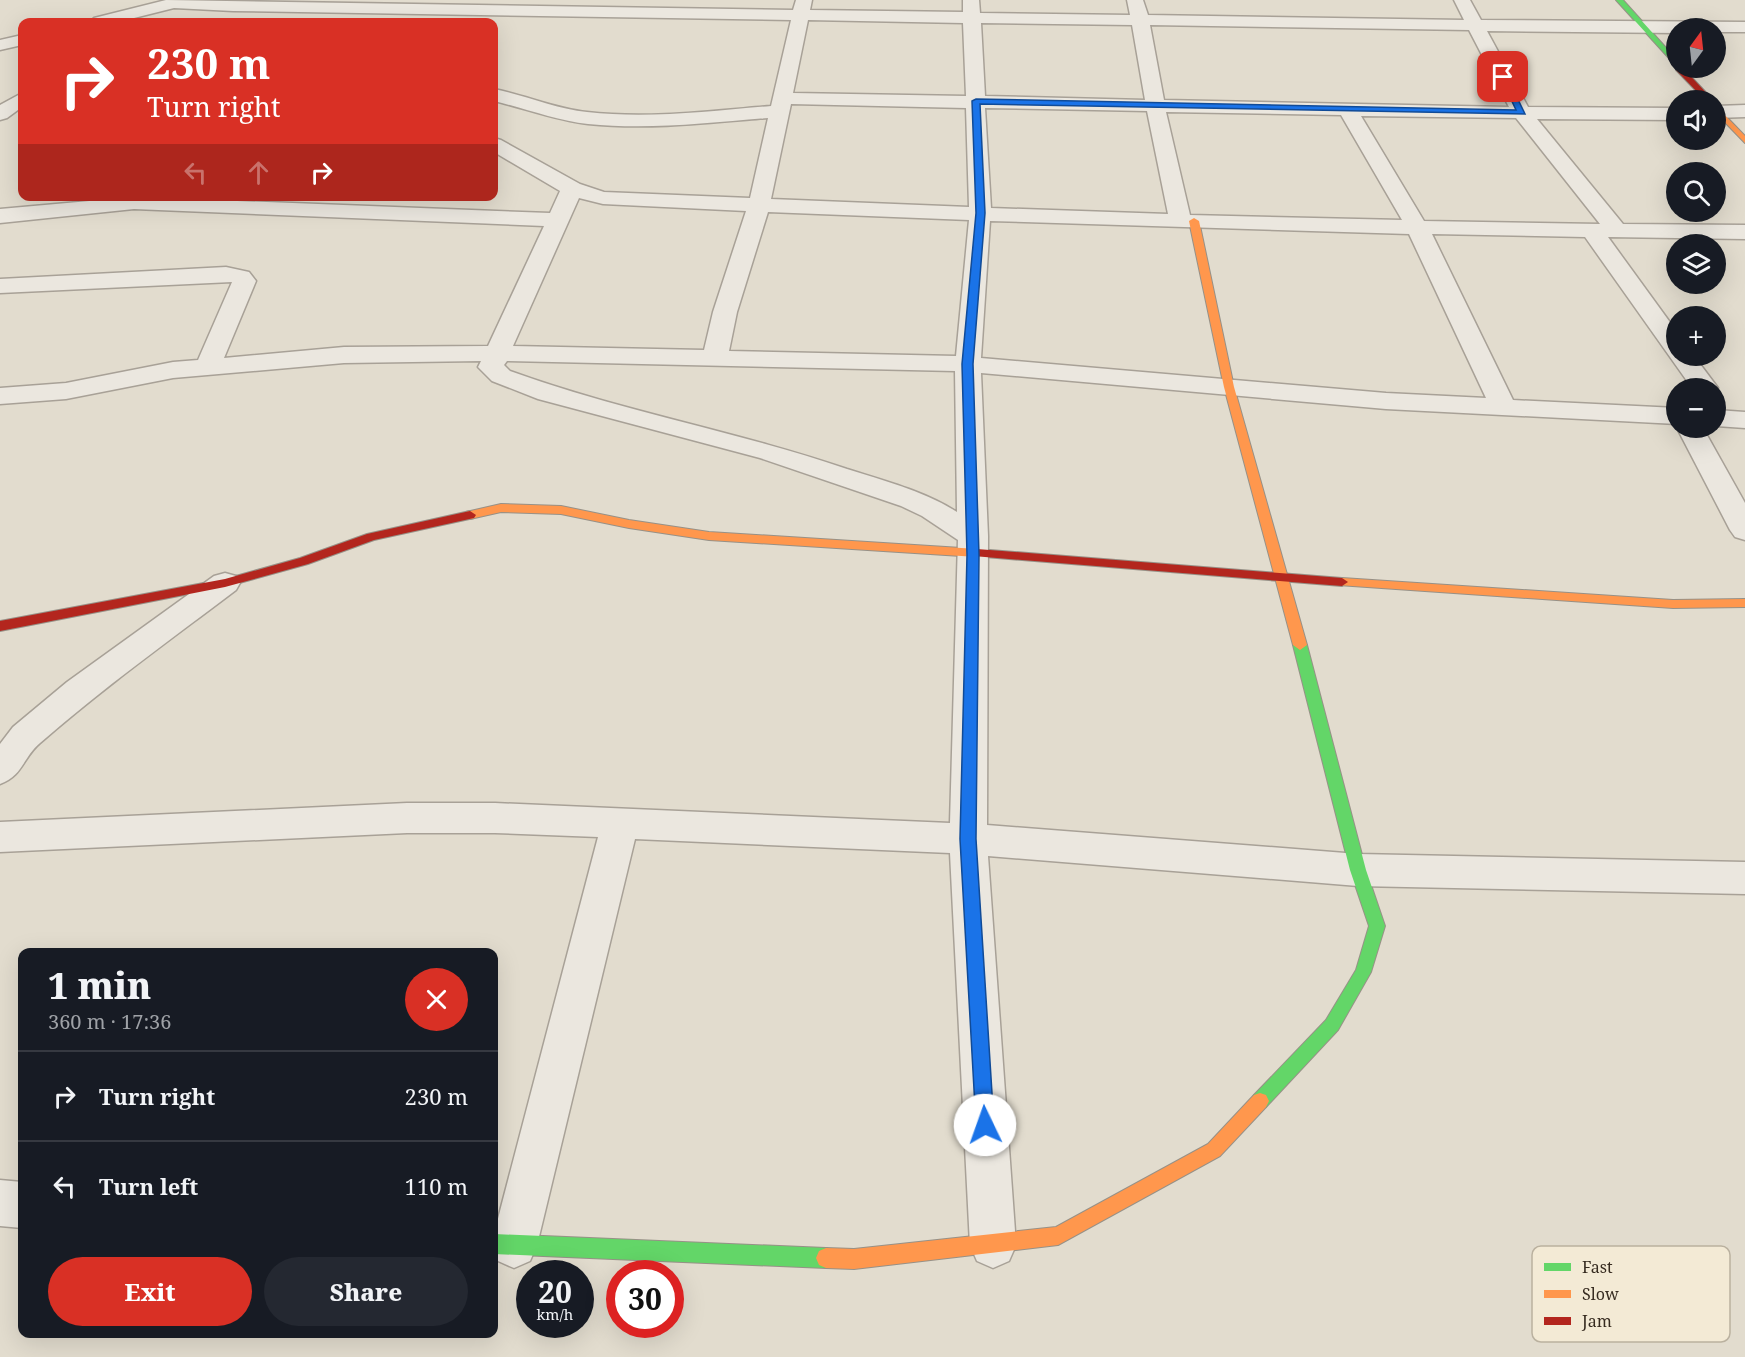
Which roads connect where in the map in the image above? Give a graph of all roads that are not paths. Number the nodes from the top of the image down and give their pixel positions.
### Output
1 (232, 0) edge
2 (1462, 0) edge
3 (1619, 0) edge
4 (308, 3) edge
5 (163, 4) edge
6 (208, 4) junction
7 (636, 5) edge
8 (802, 7) edge
9 (970, 8) edge
10 (1138, 9) edge
11 (114, 18) edge
12 (142, 18) edge
13 (334, 18) edge
14 (1474, 25) junction
15 (1745, 27) edge
16 (1644, 28) junction
17 (18, 41) edge
18 (0, 45) edge
19 (1666, 53) edge
20 (1689, 78) edge
21 (1699, 90) edge
22 (498, 96) edge
23 (976, 101) junction
24 (18, 102) edge
25 (781, 104) junction
26 (1155, 105) junction
27 (1347, 109) junction
28 (1726, 109) edge
29 (1745, 111) edge
30 (1522, 113) junction
31 (0, 114) edge
32 (1666, 114) edge
33 (1726, 120) edge
34 (1745, 141) edge
35 (498, 146) edge
36 (572, 189) junction
37 (759, 205) junction
38 (980, 213) junction
39 (0, 216) edge
40 (558, 220) junction
41 (1187, 221) junction
42 (1417, 227) junction
43 (1592, 231) junction
44 (1617, 231) junction
45 (1745, 232) edge
46 (0, 286) edge
47 (1666, 335) edge
48 (498, 353) junction
49 (715, 358) junction
50 (968, 364) junction
51 (208, 367) junction
52 (1229, 387) junction
53 (0, 396) edge
54 (1503, 407) junction
55 (1666, 415) edge
56 (1695, 438) edge
57 (1745, 530) edge
58 (973, 545) junction
59 (1283, 578) junction
60 (225, 583) junction
61 (1745, 603) edge
62 (0, 626) edge
63 (0, 770) edge
64 (620, 825) junction
65 (0, 837) edge
66 (968, 839) junction
67 (1358, 870) junction
68 (1745, 878) edge
69 (0, 1203) edge
70 (18, 1205) edge
71 (504, 1244) edge
72 (993, 1245) junction

1 - 6 street
2 - 14 street
3 - 16 street
4 - 6 street
4 - 7 street
4 - 13 street
5 - 6 street
5 - 11 street
5 - 12 street
7 - 8 street
8 - 9 street
8 - 25 street
9 - 10 street
9 - 23 street
10 - 14 street
10 - 26 street
14 - 16 street
14 - 30 street
15 - 16 street
16 - 19 street
17 - 18 street
20 - 21 street
22 - 25 street
23 - 25 street
23 - 26 street
23 - 38 street
24 - 31 street
25 - 37 street
26 - 27 street
26 - 41 street
27 - 30 street
27 - 42 street
28 - 29 street
30 - 32 street
30 - 44 street
33 - 34 street
35 - 36 street
36 - 37 street
36 - 40 street
37 - 38 street
37 - 49 street
38 - 41 street
38 - 50 street
39 - 40 street
40 - 48 street
41 - 42 street
41 - 52 street
42 - 43 street
42 - 54 street
43 - 44 street
43 - 47 street
44 - 45 street
46 - 51 street
48 - 49 street
48 - 51 street
48 - 58 street
49 - 50 street
50 - 52 street
50 - 58 street
51 - 53 street
52 - 54 street
52 - 59 street
54 - 55 street
56 - 57 street
58 - 59 street
58 - 60 street
58 - 66 street
59 - 61 street
59 - 67 street
60 - 62 street
60 - 63 street
64 - 65 street
64 - 66 street
64 - 71 street
66 - 67 street
66 - 72 street
67 - 68 street
67 - 72 street
69 - 70 street
71 - 72 street

